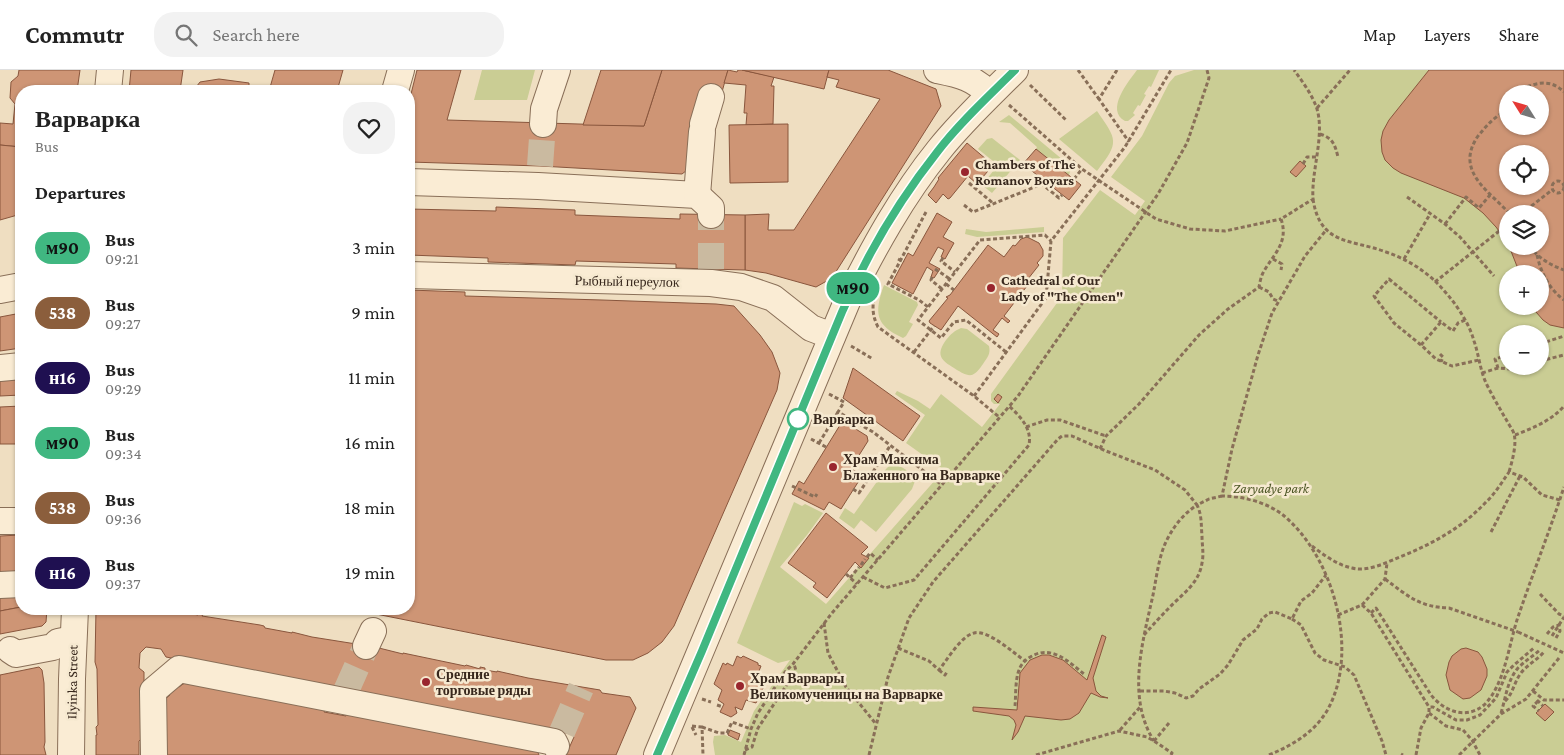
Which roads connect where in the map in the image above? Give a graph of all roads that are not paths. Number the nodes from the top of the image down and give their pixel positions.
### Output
1 (110, 70) edge
2 (401, 70) edge
3 (557, 70) edge
4 (937, 70) edge
5 (1021, 76) edge
6 (109, 85) edge
7 (397, 85) edge
8 (990, 94) junction
9 (711, 97) dead end
10 (543, 124) tunnel mouth
11 (415, 182) edge
12 (415, 275) edge
13 (15, 287) edge
14 (0, 290) edge
15 (839, 340) junction
16 (15, 367) edge
17 (0, 368) edge
18 (0, 521) edge
19 (15, 521) edge
20 (15, 584) edge
21 (0, 585) edge
22 (72, 615) edge
23 (65, 640) junction
24 (5, 652) edge
25 (557, 745) edge
26 (71, 755) edge
27 (154, 755) edge
28 (657, 755) edge

1 - 6 street
2 - 7 street
3 - 10 street
4 - 8 street
5 - 8 street
8 - 15 street
9 - 11 street
12 - 15 street, Рыбный переулок
13 - 14 street
15 - 28 street
16 - 17 street
18 - 19 street
20 - 21 street
22 - 23 street, Ilyinka Street
23 - 24 street
23 - 26 street, Ilyinka Street
25 - 27 street

